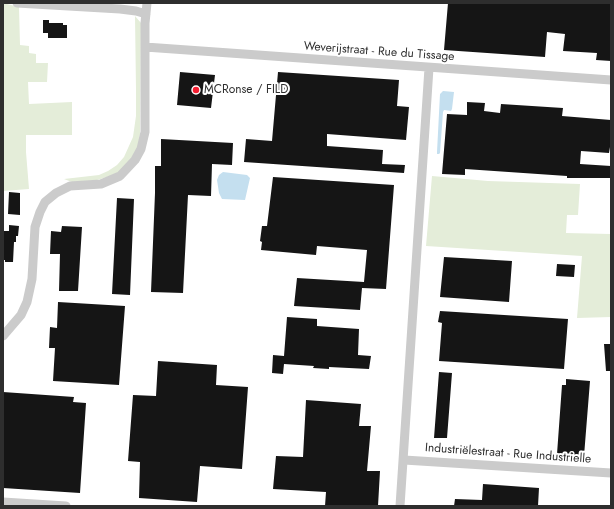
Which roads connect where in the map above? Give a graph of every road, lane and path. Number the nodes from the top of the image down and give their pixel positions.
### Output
1 (17, 3) edge
2 (147, 3) edge
3 (146, 14) junction
4 (145, 47) junction
5 (429, 68) junction
6 (611, 80) edge
7 (3, 336) edge
8 (404, 460) junction
9 (611, 473) edge
10 (3, 502) edge
11 (66, 506) edge
12 (400, 506) edge

1 - 3 street
2 - 3 street
3 - 4 street
4 - 5 street, Weverijstraat - Rue du Tissage
4 - 7 street
5 - 6 street, Weverijstraat - Rue du Tissage
5 - 8 street
8 - 9 street, Industriëlestraat - Rue Industrielle
8 - 12 street
10 - 11 street

